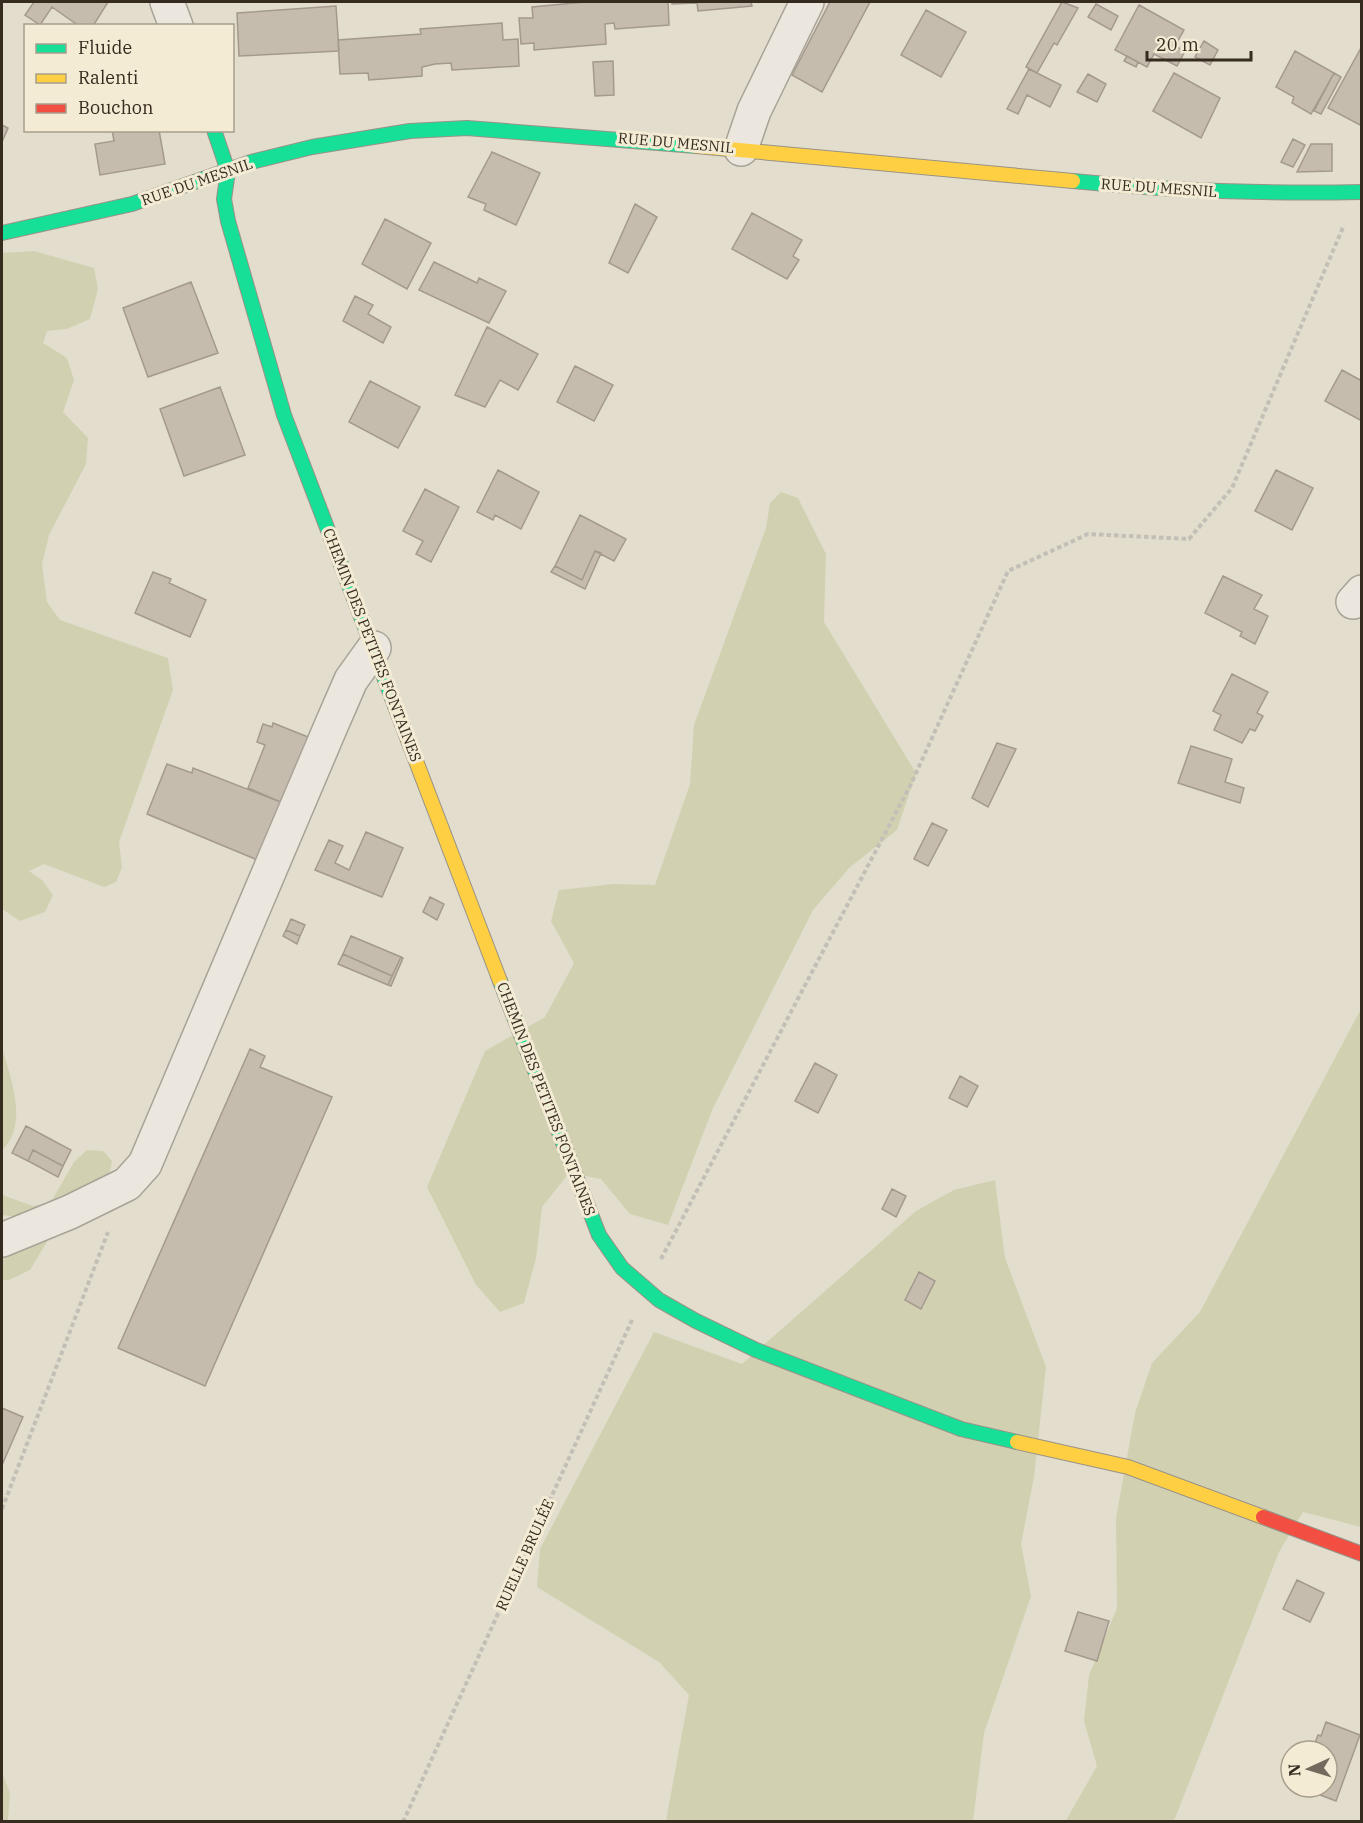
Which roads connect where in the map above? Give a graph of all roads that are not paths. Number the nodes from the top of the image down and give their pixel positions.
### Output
1 (167, 2) edge
2 (807, 2) edge
3 (175, 24) edge
4 (215, 132) edge
5 (741, 149) junction
6 (228, 171) junction
7 (1360, 192) edge
8 (2, 233) edge
9 (374, 648) junction
10 (2, 1240) edge
11 (1362, 1554) edge

1 - 3 street
2 - 5 street
4 - 6 street
5 - 6 street, RUE DU MESNIL
5 - 7 street, RUE DU MESNIL
6 - 8 street, RUE DU MESNIL
6 - 9 street, CHEMIN DES PETITES FONTAINES
9 - 10 street
9 - 11 street, CHEMIN DES PETITES FONTAINES

